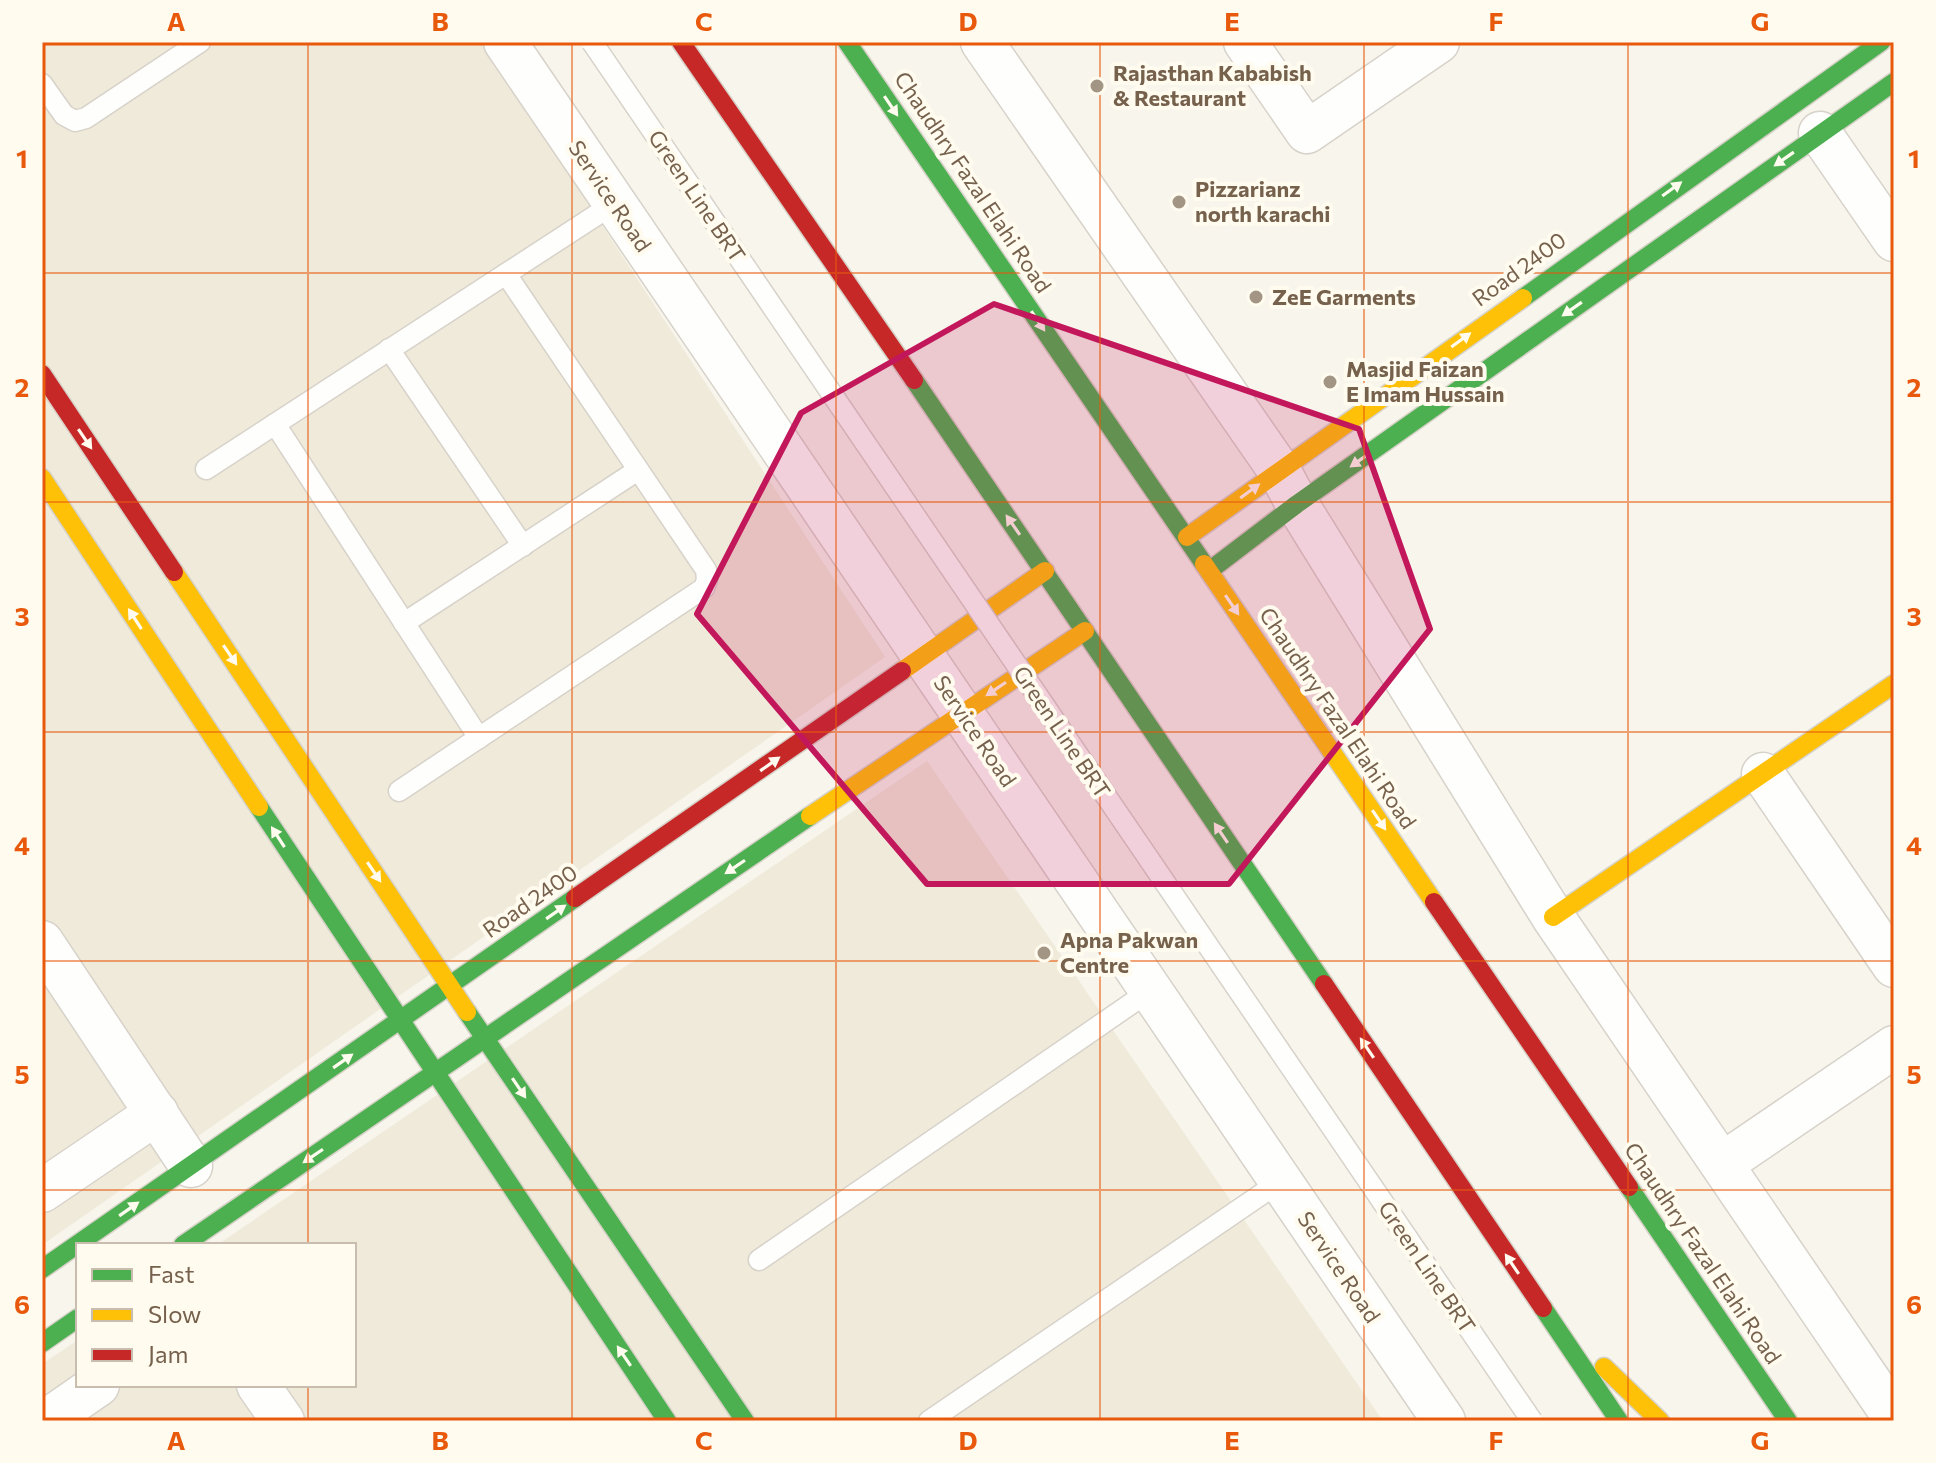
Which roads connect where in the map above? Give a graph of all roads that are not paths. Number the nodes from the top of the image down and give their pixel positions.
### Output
1 (200, 42) edge
2 (505, 42) edge
3 (592, 42) edge
4 (681, 42) edge
5 (847, 42) edge
6 (982, 42) edge
7 (1245, 42) edge
8 (1881, 42) edge
9 (1425, 46) edge
10 (1894, 82) edge
11 (42, 84) edge
12 (1820, 133) junction
13 (615, 203) junction
14 (1894, 240) edge
15 (506, 274) junction
16 (389, 349) junction
17 (42, 374) edge
18 (275, 424) junction
19 (206, 469) dead end
20 (638, 470) junction
21 (42, 478) edge
22 (1288, 487) junction
23 (1187, 537) junction
24 (523, 546) junction
25 (1045, 571) junction
26 (1209, 571) junction
27 (404, 623) junction
28 (1085, 631) junction
29 (924, 656) junction
30 (1889, 700) edge
31 (962, 712) junction
32 (479, 738) junction
33 (1763, 774) junction
34 (399, 791) dead end
35 (1553, 917) junction
36 (46, 956) edge
37 (1894, 966) edge
38 (450, 986) junction
39 (1151, 990) junction
40 (400, 1021) junction
41 (485, 1038) junction
42 (1894, 1047) edge
43 (434, 1073) junction
44 (157, 1113) junction
45 (1722, 1164) junction
46 (191, 1166) junction
47 (1281, 1181) junction
48 (42, 1191) edge
49 (80, 1243) edge
50 (186, 1243) edge
51 (76, 1245) edge
52 (759, 1260) dead end
53 (42, 1269) edge
54 (1544, 1310) junction
55 (76, 1319) edge
56 (42, 1343) edge
57 (1740, 1350) junction
58 (95, 1387) edge
59 (259, 1387) edge
60 (1894, 1417) edge
61 (46, 1421) edge
62 (283, 1421) edge
63 (667, 1421) edge
64 (745, 1421) edge
65 (929, 1421) edge
66 (1444, 1421) edge
67 (1532, 1421) edge
68 (1619, 1421) edge
69 (1660, 1421) edge
70 (1776, 1421) edge
71 (1788, 1421) edge

1 - 11 lane
2 - 13 street, Service Road
3 - 67 lane, Green Line BRT, bridge
25 -> 4 main road
5 -> 23 main road, Chaudhry Fazal Elahi Road
6 - 22 street
7 - 9 street
22 -> 8 main road, Road 2400
10 - 12 main road, Road 2400
12 - 14 street
12 -> 22 main road, Road 2400
13 - 15 lane
13 - 29 street, Service Road
15 - 16 lane
15 - 20 lane
16 - 18 lane
16 - 24 lane
17 -> 38 main road
18 - 19 lane
18 - 27 lane
20 - 24 lane
20 - 32 lane
40 -> 21 main road
23 -> 22 main road, Road 2400
22 - 26 main road, Road 2400
22 - 35 street
23 - 26 main road, Chaudhry Fazal Elahi Road
24 - 27 lane
25 - 28 main road
25 - 29 main road, Road 2400
26 -> 57 main road, Chaudhry Fazal Elahi Road
27 - 32 lane
28 -> 31 main road
54 -> 28 main road
29 - 31 street, Service Road
38 -> 29 main road, Road 2400
30 - 33 main road
31 - 39 street, Service Road
31 -> 41 main road
32 - 34 lane
33 - 35 main road
33 - 37 street
35 - 45 street
36 - 44 street
38 - 40 main road, Road 2400
38 - 41 main road
39 - 47 street, Service Road
39 - 52 lane
40 - 43 main road
46 -> 40 main road, Road 2400
41 - 43 main road
41 -> 64 main road
42 - 45 street
43 -> 50 main road
63 -> 43 main road
44 - 46 street
44 - 48 street
45 - 60 street
49 -> 46 main road, Road 2400
47 - 65 lane
47 - 66 street, Service Road
53 -> 51 main road, Road 2400
54 - 68 main road
54 - 69 main road
55 - 56 main road
57 - 70 main road
57 - 71 main road, Chaudhry Fazal Elahi Road
58 - 61 street
59 - 62 street

